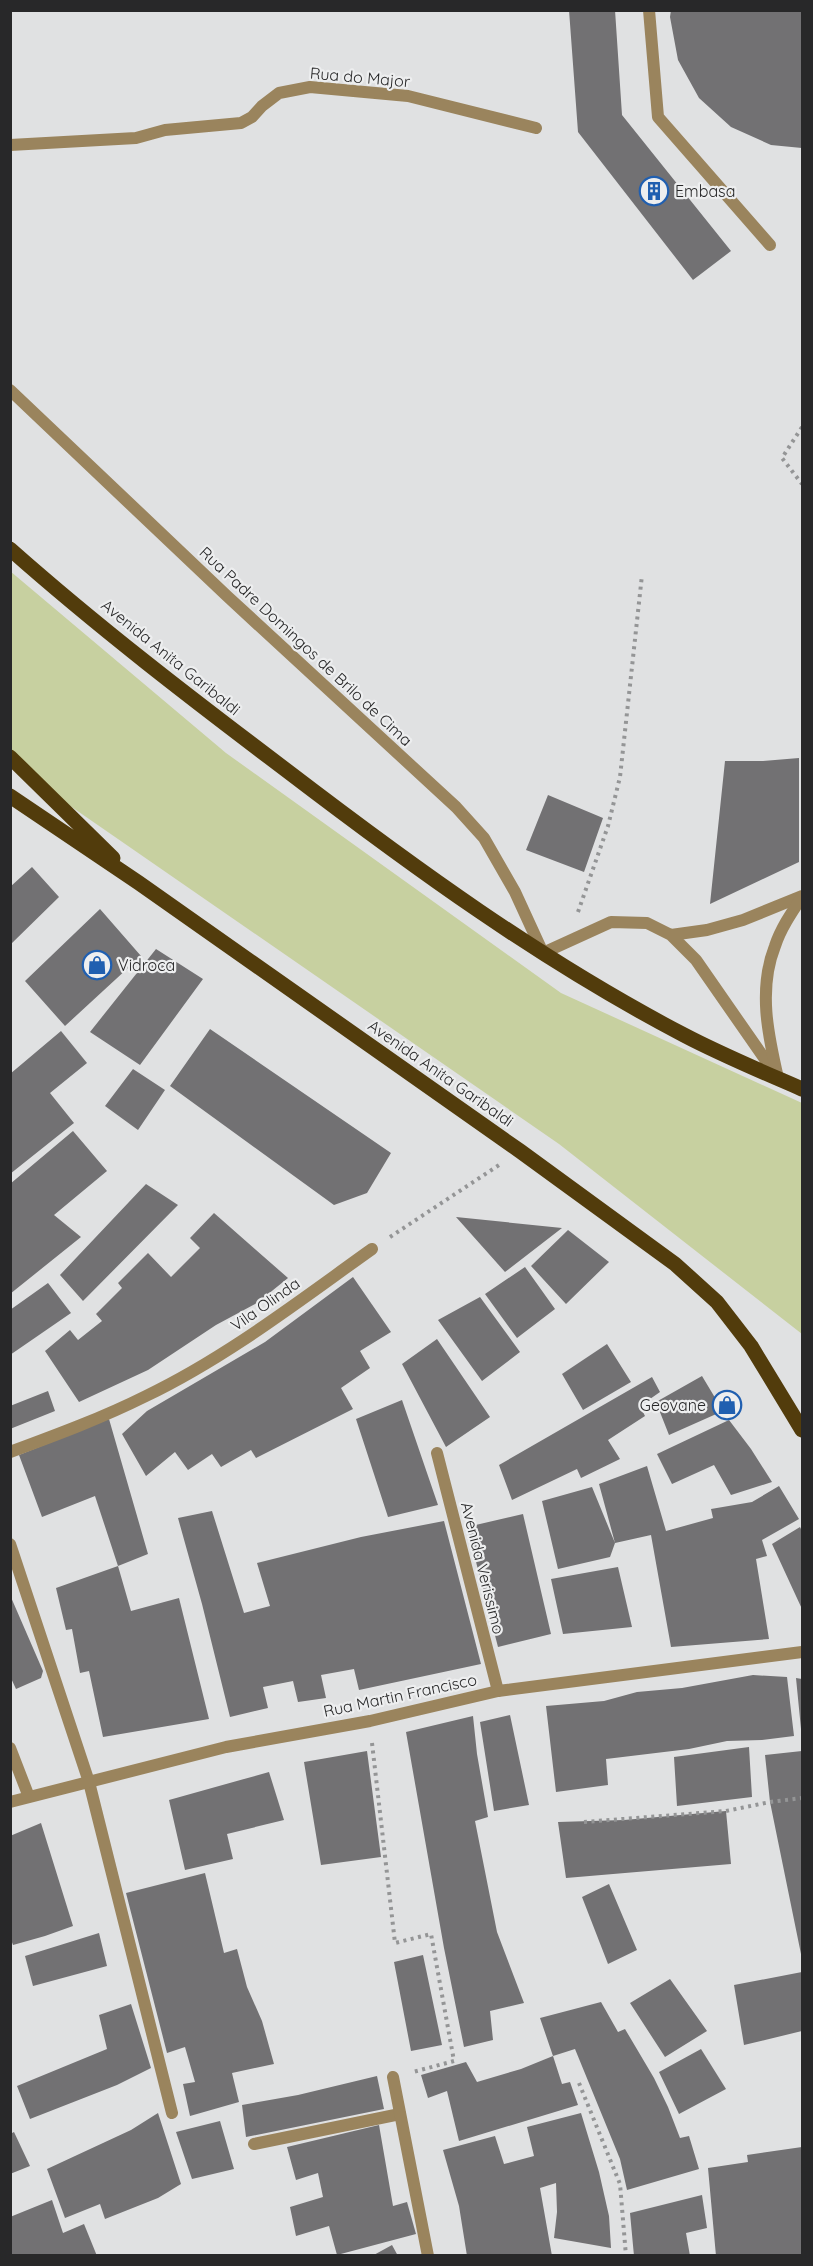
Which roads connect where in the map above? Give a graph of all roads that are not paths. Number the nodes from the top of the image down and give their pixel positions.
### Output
1 (649, 10) edge
2 (536, 128) dead end
3 (10, 145) edge
4 (770, 245) dead end
5 (10, 390) edge
6 (10, 549) edge
7 (10, 757) edge
8 (10, 796) edge
9 (139, 883) junction
10 (802, 897) edge
11 (671, 935) junction
12 (543, 953) junction
13 (778, 1078) junction
14 (802, 1089) edge
15 (372, 1249) road end
16 (802, 1430) edge
17 (10, 1452) edge
18 (437, 1453) dead end
19 (10, 1544) edge
20 (802, 1652) edge
21 (498, 1691) junction
22 (10, 1748) edge
23 (89, 1782) junction
24 (29, 1797) junction
25 (10, 1802) edge
26 (393, 2077) road end
27 (172, 2113) dead end
28 (400, 2114) junction
29 (254, 2144) dead end
30 (428, 2256) edge

1 - 4 street
2 - 3 street, Rua do Major
5 - 12 street, Rua Padre Domingos de Brilo de Cima
6 - 12 main road, Avenida Anita Garibaldi
7 - 9 main road
8 - 9 main road, Avenida Anita Garibaldi
9 - 16 main road, Avenida Anita Garibaldi
10 - 11 street
10 - 13 street
11 - 12 street
11 - 13 street
12 - 13 main road, Avenida Anita Garibaldi
13 - 14 main road, Avenida Anita Garibaldi
15 - 17 street, Vila Olinda
18 - 21 street, Avenida Verissimo
19 - 23 street
20 - 21 street, Rua Martin Francisco
21 - 23 street, Rua Martin Francisco
22 - 24 street
23 - 24 street, Rua Martin Francisco
23 - 27 street
24 - 25 street, Rua Martin Francisco
26 - 28 street
28 - 29 street
28 - 30 street

